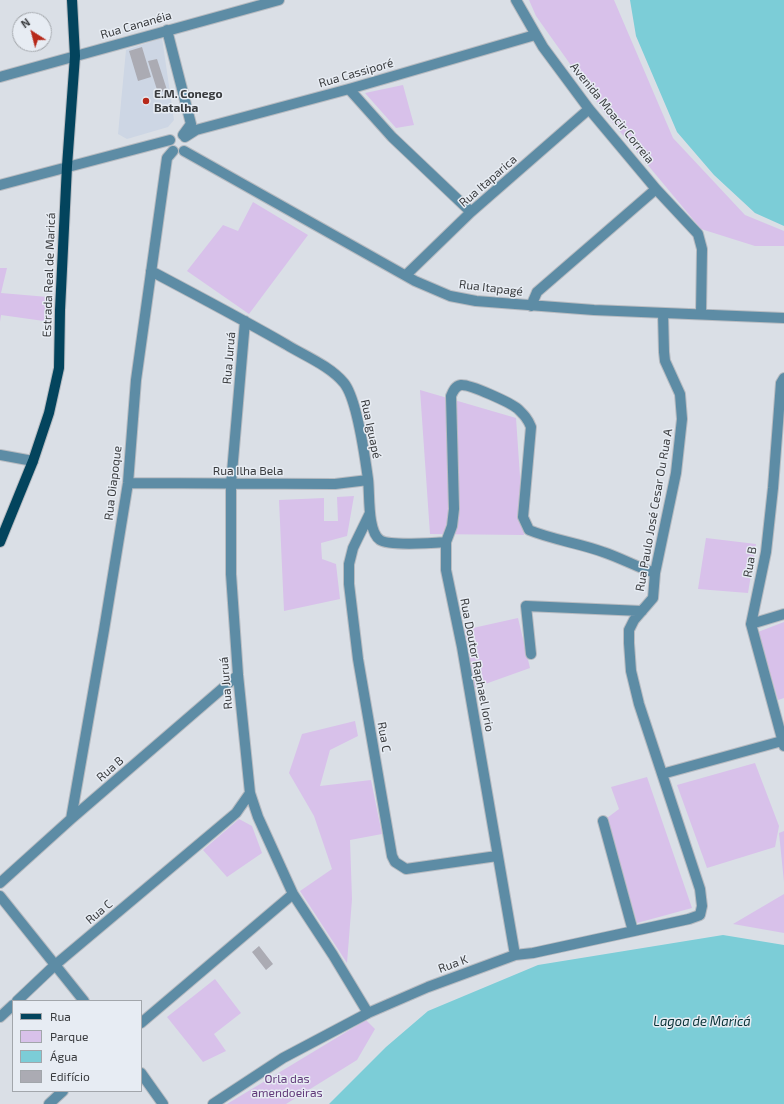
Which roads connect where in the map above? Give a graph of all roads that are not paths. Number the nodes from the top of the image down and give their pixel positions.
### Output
1 (72, 0) edge
2 (279, 0) edge
3 (516, 0) edge
4 (167, 30) junction
5 (535, 35) junction
6 (75, 56) junction
7 (0, 77) edge
8 (349, 89) junction
9 (590, 109) junction
10 (184, 136) junction
11 (170, 140) junction
12 (173, 151) junction
13 (184, 151) junction
14 (67, 166) junction
15 (0, 185) edge
16 (656, 189) junction
17 (471, 212) junction
18 (151, 271) junction
19 (406, 275) junction
20 (531, 306) junction
21 (663, 313) junction
22 (701, 314) junction
23 (784, 318) edge
24 (245, 321) junction
25 (784, 378) edge
26 (0, 455) edge
27 (33, 461) junction
28 (368, 480) junction
29 (128, 483) junction
30 (232, 484) junction
31 (370, 513) junction
32 (0, 542) edge
33 (446, 542) junction
34 (655, 573) junction
35 (642, 611) junction
36 (784, 614) edge
37 (751, 624) junction
38 (531, 654) dead end
39 (238, 675) junction
40 (783, 743) edge
41 (662, 774) junction
42 (250, 793) junction
43 (236, 813) junction
44 (258, 817) junction
45 (71, 819) junction
46 (603, 821) dead end
47 (497, 856) junction
48 (0, 883) edge
49 (700, 889) joint
50 (293, 894) junction
51 (0, 896) edge
52 (633, 930) junction
53 (515, 955) junction
54 (56, 966) junction
55 (18, 1000) edge
56 (83, 1000) edge
57 (12, 1006) edge
58 (368, 1013) junction
59 (0, 1017) edge
60 (142, 1022) edge
61 (142, 1074) edge
62 (62, 1092) edge
63 (49, 1104) edge
64 (163, 1104) edge
65 (213, 1104) edge

1 - 6 main road, Estrada Real de Maricá
2 - 4 street, Rua Cananéia
3 - 5 street, Avenida Moacir Correia
4 - 6 street, Rua Cananéia
4 - 10 street
5 - 8 street, Rua Cassiporé
5 - 9 street, Avenida Moacir Correia
6 - 7 street, Rua Cananéia
6 - 14 main road, Estrada Real de Maricá
8 - 10 street, Rua Cassiporé
8 - 17 street
9 - 16 street, Avenida Moacir Correia
9 - 17 street, Rua Itaparica
10 - 11 street, Rua Cassiporé
10 - 13 street
11 - 12 street
11 - 14 street, Rua Cassiporé
12 - 13 street
12 - 18 street, Rua Oiapoque
13 - 19 street, Rua Itapagé
14 - 15 street, Rua Cassiporé
14 - 27 main road, Estrada Real de Maricá
16 - 20 street
16 - 22 street, Avenida Moacir Correia
17 - 19 street, Rua Itaparica
18 - 24 street, Rua Iguapé
18 - 29 street, Rua Oiapoque
19 - 20 street, Rua Itapagé
20 - 21 street, Rua Itapagé
21 - 22 street, Rua Itapagé
21 - 34 street, Rua Paulo José Cesar Ou Rua A
22 - 23 street, Rua Itapagé
24 - 28 street, Rua Iguapé
24 - 30 street, Rua Juruá
25 - 37 street, Rua B
26 - 27 street
27 - 32 main road, Estrada Real de Maricá
28 - 30 street, Rua Ilha Bela
28 - 31 street, Rua Iguapé
29 - 30 street, Rua Ilha Bela
29 - 45 street, Rua Oiapoque
30 - 39 street, Rua Juruá
31 - 33 street, Rua Iguapé
31 - 47 street, Rua C
33 - 34 street, Rua Doutor Raphael Iorio
33 - 47 street, Rua Doutor Raphael Iorio
34 - 35 street, Rua Paulo José Cesar Ou Rua A
35 - 38 street
35 - 41 street, Rua Paulo José Cesar Ou Rua A
36 - 37 street
37 - 40 street, Rua B
39 - 42 street, Rua Juruá
39 - 45 street, Rua B
40 - 41 street
41 - 49 street, Rua Paulo José Cesar Ou Rua A
42 - 43 street, Rua C
42 - 44 street, Rua Juruá
43 - 44 street
43 - 54 street, Rua C
44 - 50 street, Rua Juruá
45 - 48 street, Rua B
46 - 52 street
47 - 53 street, Rua Doutor Raphael Iorio
49 - 52 street, Rua K
50 - 58 street, Rua Juruá
50 - 60 street
51 - 54 street
52 - 53 street, Rua K
53 - 58 street, Rua K
54 - 55 street, Rua C
54 - 56 street
57 - 59 street
58 - 65 street, Rua K
61 - 64 street
62 - 63 street

